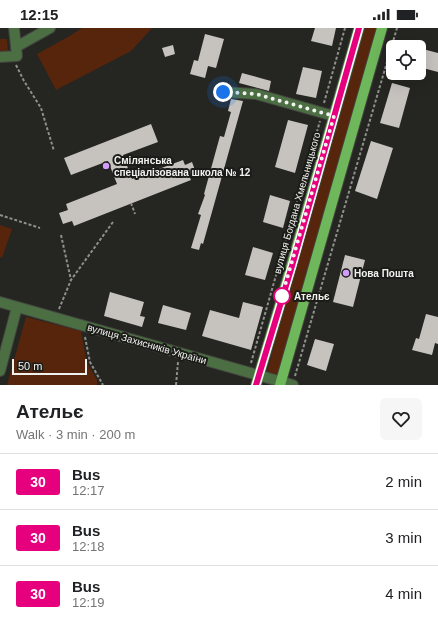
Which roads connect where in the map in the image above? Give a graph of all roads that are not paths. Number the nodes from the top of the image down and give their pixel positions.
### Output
1 (14, 28) edge
2 (50, 28) edge
3 (359, 28) edge
4 (382, 28) edge
5 (14, 52) junction
6 (0, 57) edge
7 (223, 92) dead end
8 (334, 116) junction
9 (0, 302) edge
10 (17, 307) junction
11 (0, 370) edge
12 (258, 380) edge
13 (281, 383) edge
14 (293, 385) edge

1 - 5 street
2 - 5 street
3 - 8 main road, вулиця Богдана Хмельницького
4 - 13 main road
5 - 6 street
7 - 8 street
8 - 12 main road, вулиця Богдана Хмельницького
9 - 10 street, вулиця Захисників України
10 - 11 street
10 - 12 street, вулиця Захисників України
12 - 13 street, вулиця Захисників України
13 - 14 street, вулиця Захисників України

